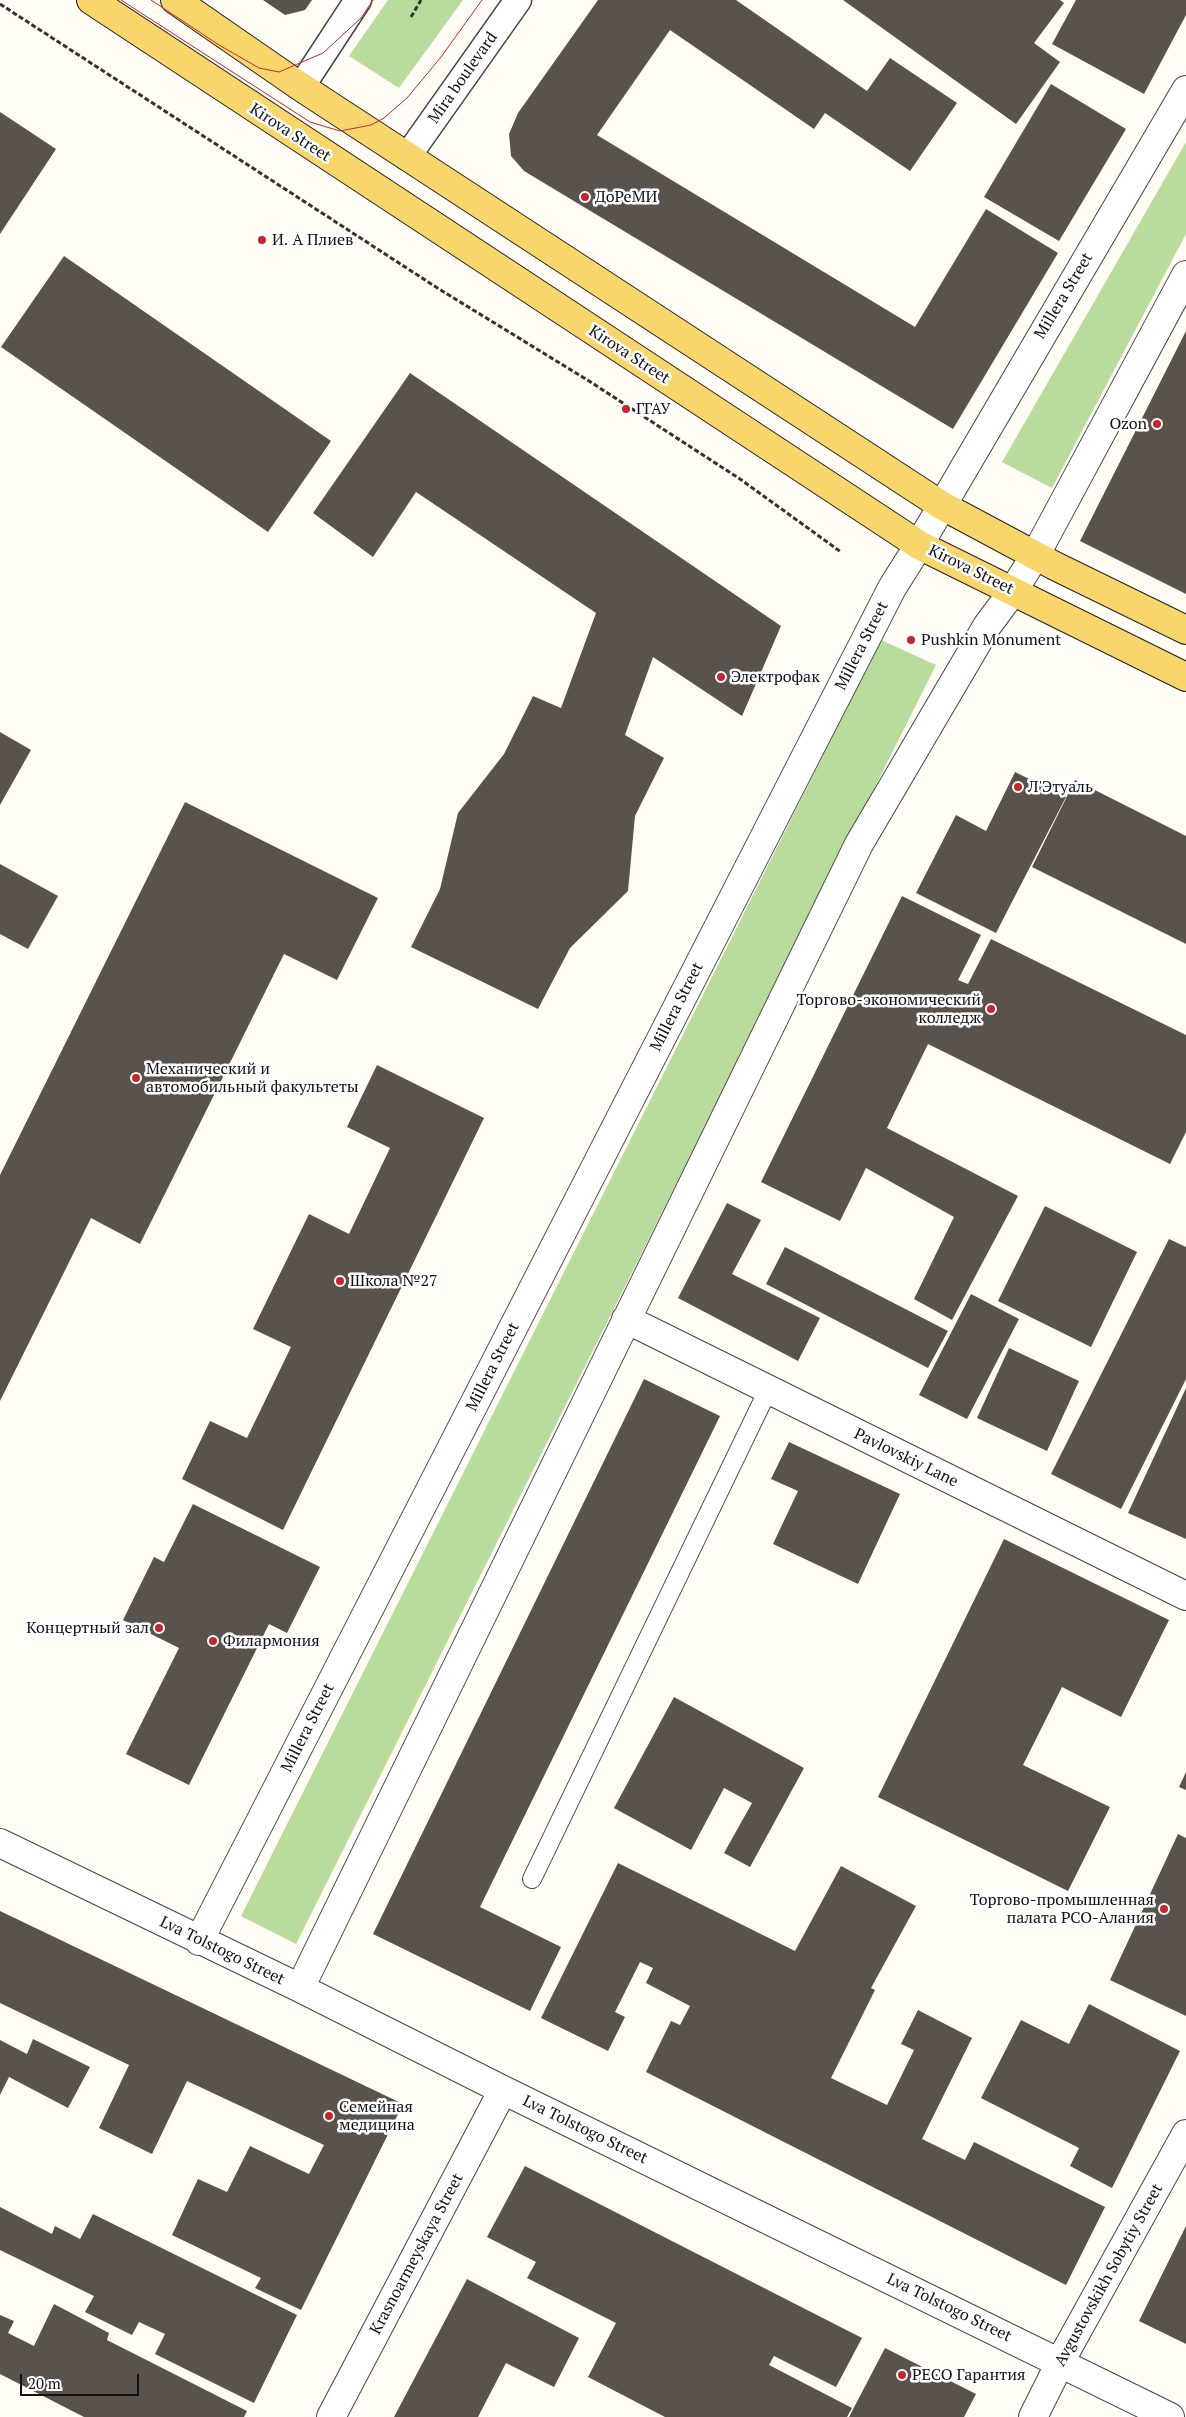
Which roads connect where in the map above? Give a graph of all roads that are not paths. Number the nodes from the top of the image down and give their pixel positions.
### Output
1 (91, 0) edge
2 (174, 0) edge
3 (358, 0) edge
4 (518, 0) edge
5 (301, 87) junction
6 (1186, 90) edge
7 (407, 157) junction
8 (1186, 275) edge
9 (941, 505) junction
10 (918, 545) junction
11 (1036, 554) junction
12 (1013, 591) junction
13 (1186, 630) edge
14 (1186, 676) edge
15 (626, 1319) junction
16 (768, 1390) junction
17 (1186, 1596) edge
18 (0, 1843) edge
19 (532, 1879) dead end
20 (199, 1940) junction
21 (300, 1988) junction
22 (503, 2090) junction
23 (1186, 2134) edge
24 (1060, 2363) junction
25 (331, 2417) edge
26 (1033, 2417) edge
27 (1170, 2417) edge

1 - 10 main road, Kirova Street
2 - 5 main road
3 - 5 street
4 - 7 street, Mira boulevard
5 - 7 main road
6 - 9 street, Millera Street
7 - 9 main road
8 - 11 street
9 - 10 street, Millera Street
9 - 11 main road
10 - 12 main road, Kirova Street
10 - 20 street, Millera Street
11 - 12 street
11 - 13 main road
12 - 14 main road, Kirova Street
12 - 15 street
15 - 16 street, Pavlovskiy Lane
15 - 21 street
16 - 17 street, Pavlovskiy Lane
16 - 19 lane
18 - 20 street, Lva Tolstogo Street
20 - 21 street, Lva Tolstogo Street
21 - 22 street, Lva Tolstogo Street
22 - 24 street, Lva Tolstogo Street
22 - 25 street, Krasnoarmeyskaya Street
23 - 24 street, Avgustovskikh Sobytiy Street
24 - 26 street, Avgustovskikh Sobytiy Street
24 - 27 street, Lva Tolstogo Street

